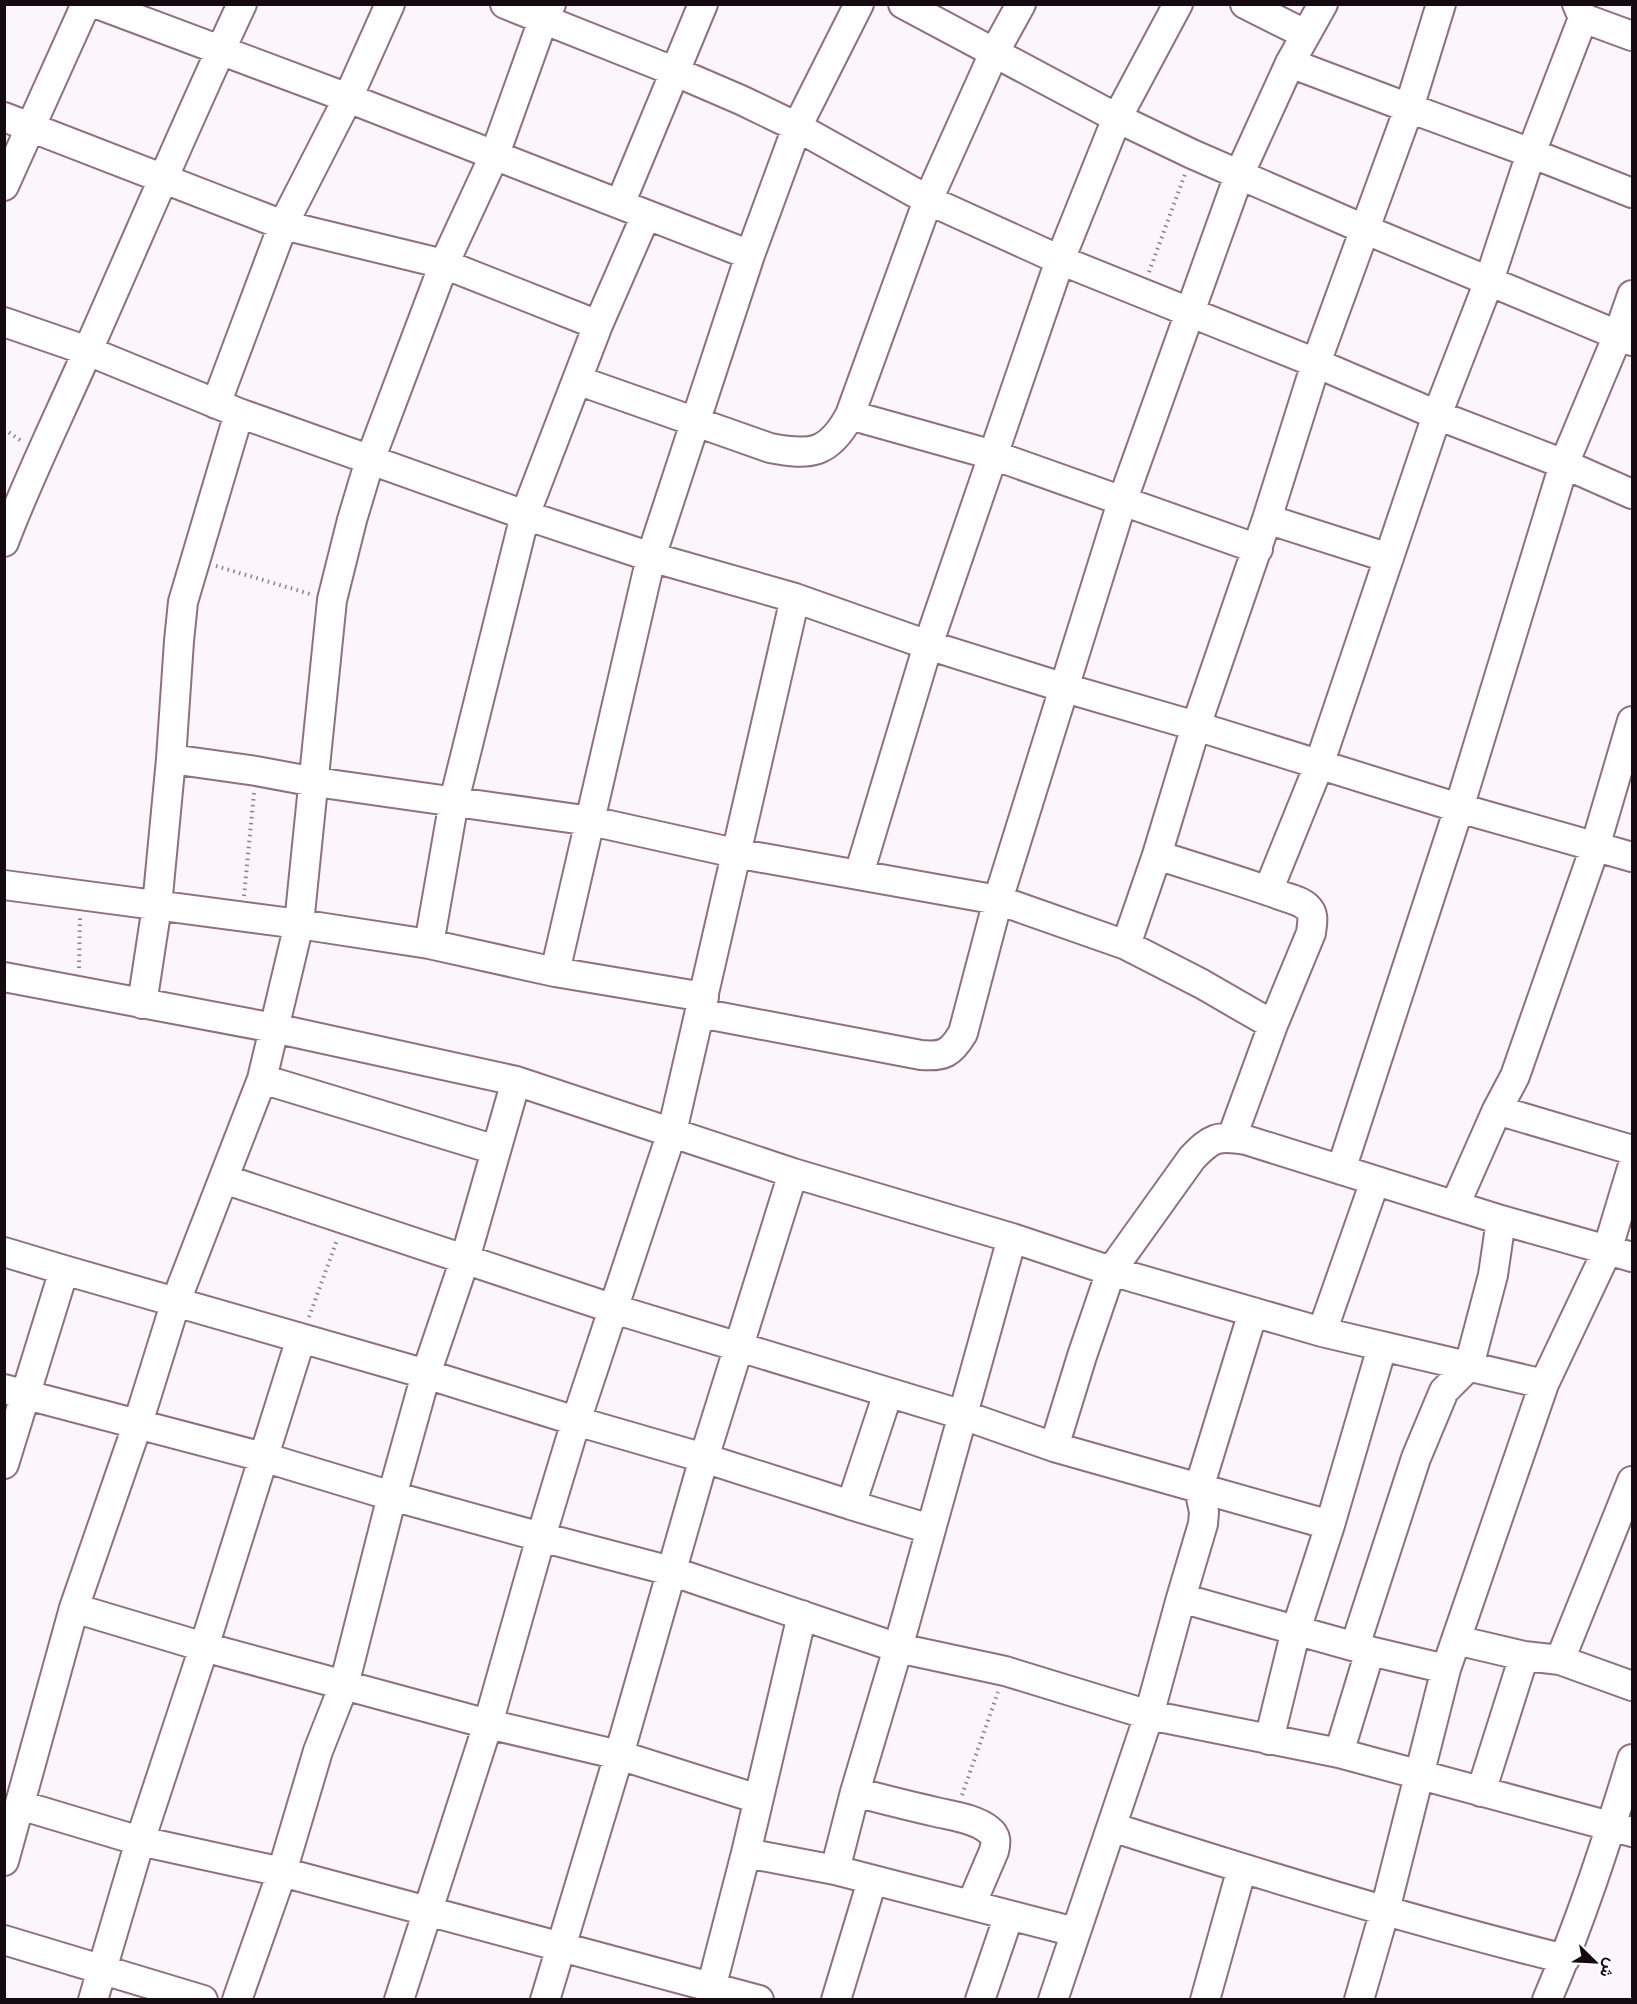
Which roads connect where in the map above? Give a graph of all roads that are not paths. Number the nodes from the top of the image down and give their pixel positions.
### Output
1 (86, 4) edge
2 (97, 4) edge
3 (242, 4) edge
4 (390, 4) edge
5 (505, 4) edge
6 (703, 4) edge
7 (859, 4) edge
8 (903, 4) edge
9 (1021, 4) edge
10 (1178, 4) edge
11 (1245, 4) edge
12 (1323, 4) edge
13 (1441, 4) edge
14 (1580, 11) edge
15 (547, 12) edge
16 (1305, 34) junction
17 (1632, 36) edge
18 (220, 50) junction
19 (994, 53) junction
20 (1290, 63) junction
21 (676, 72) junction
22 (348, 98) junction
23 (1409, 108) junction
24 (1117, 118) junction
25 (17, 122) edge
26 (797, 126) junction
27 (1531, 153) junction
28 (495, 154) junction
29 (1239, 175) junction
30 (162, 180) junction
31 (4, 186) edge
32 (1632, 193) edge
33 (928, 200) junction
34 (620, 204) junction
35 (646, 215) junction
36 (282, 225) junction
37 (1364, 229) junction
38 (750, 255) junction
39 (1060, 260) junction
40 (444, 264) junction
41 (1489, 281) junction
42 (1632, 295) edge
43 (1190, 312) junction
44 (4, 322) edge
45 (598, 325) junction
46 (1625, 338) edge
47 (88, 351) junction
48 (1316, 363) junction
49 (577, 380) junction
50 (228, 409) junction
51 (850, 415) junction
52 (1437, 415) junction
53 (695, 422) junction
54 (993, 455) junction
55 (370, 460) junction
56 (1564, 464) junction
57 (1632, 494) edge
58 (1122, 502) junction
59 (525, 515) junction
60 (1267, 519) junction
61 (4, 542) edge
62 (1258, 549) junction
63 (651, 557) junction
64 (1389, 558) junction
65 (795, 598) junction
66 (928, 645) junction
67 (1065, 688) junction
68 (1632, 721) edge
69 (1196, 726) junction
70 (171, 759) junction
71 (1319, 765) junction
72 (315, 782) junction
73 (454, 801) junction
74 (1459, 808) junction
75 (591, 820) junction
76 (1595, 847) junction
77 (735, 853) junction
78 (1157, 855) junction
79 (1632, 857) edge
80 (859, 874) junction
81 (4, 885) edge
82 (1268, 891) junction
83 (998, 900) junction
84 (157, 906) junction
85 (299, 924) junction
86 (429, 944) junction
87 (1126, 945) junction
88 (555, 972) junction
89 (4, 977) edge
90 (142, 1004) junction
91 (702, 1005) junction
92 (1273, 1025) junction
93 (274, 1028) junction
94 (262, 1079) junction
95 (516, 1081) junction
96 (1497, 1110) junction
97 (672, 1132) junction
98 (1232, 1137) junction
99 (496, 1150) junction
100 (1632, 1150) edge
101 (1632, 1168) edge
102 (1341, 1170) junction
103 (793, 1173) junction
104 (224, 1179) junction
105 (1375, 1181) junction
106 (1455, 1205) junction
107 (1501, 1220) junction
108 (1012, 1238) junction
109 (4, 1252) edge
110 (1620, 1254) edge
111 (465, 1259) junction
112 (64, 1270) junction
113 (1111, 1271) junction
114 (176, 1301) junction
115 (614, 1309) junction
116 (1253, 1312) junction
117 (1322, 1332) junction
118 (301, 1338) junction
119 (740, 1347) junction
120 (1382, 1347) junction
121 (1469, 1366) junction
122 (426, 1374) junction
123 (1544, 1384) junction
124 (15, 1392) edge
125 (888, 1393) junction
126 (963, 1415) junction
127 (576, 1421) junction
128 (138, 1424) junction
129 (1054, 1447) junction
130 (263, 1457) junction
131 (704, 1458) junction
132 (4, 1464) edge
133 (1632, 1481) edge
134 (1199, 1488) junction
135 (392, 1496) junction
136 (851, 1505) junction
137 (1330, 1525) junction
138 (930, 1529) junction
139 (541, 1538) junction
140 (671, 1571) junction
141 (1181, 1598) junction
142 (74, 1608) junction
143 (802, 1615) junction
144 (1296, 1630) junction
145 (1456, 1640) junction
146 (204, 1647) junction
147 (898, 1648) junction
148 (1362, 1648) junction
149 (1524, 1656) junction
150 (1560, 1660) junction
151 (1446, 1669) junction
152 (344, 1685) junction
153 (1632, 1686) edge
154 (1149, 1715) junction
155 (488, 1724) junction
156 (1269, 1740) junction
157 (1339, 1753) junction
158 (619, 1755) junction
159 (1632, 1759) edge
160 (1419, 1775) junction
161 (855, 1792) junction
162 (1481, 1792) junction
163 (758, 1798) junction
164 (20, 1805) junction
165 (1112, 1827) junction
166 (1622, 1830) edge
167 (140, 1841) junction
168 (746, 1853) junction
169 (4, 1861) edge
170 (1242, 1868) junction
171 (835, 1870) junction
172 (282, 1872) junction
173 (872, 1881) junction
174 (971, 1905) junction
175 (428, 1910) junction
176 (1385, 1910) junction
177 (1009, 1915) junction
178 (1075, 1932) junction
179 (4, 1940) edge
180 (562, 1946) junction
181 (1565, 1959) junction
182 (102, 1970) junction
183 (710, 1994) edge
184 (1212, 1999) edge
185 (93, 2000) edge
186 (203, 2000) edge
187 (237, 2000) edge
188 (399, 2000) edge
189 (545, 2000) edge
190 (759, 2000) edge
191 (836, 2000) edge
192 (980, 2000) edge
193 (1053, 2000) edge
194 (1359, 2000) edge
195 (1547, 2000) edge

1 - 25 street
2 - 18 street
3 - 18 street
4 - 22 street
5 - 15 street
6 - 21 street
7 - 26 street
8 - 19 street
9 - 19 street
10 - 24 street
11 - 16 street
12 - 16 street
13 - 23 street
14 - 17 street
14 - 27 street
15 - 21 street
15 - 28 street
16 - 20 street
18 - 22 street
18 - 30 street
19 - 24 street
19 - 33 street
20 - 23 street
20 - 29 street
21 - 26 street
21 - 34 street
22 - 28 street
22 - 36 street
23 - 27 street
23 - 37 street
24 - 29 street
24 - 39 street
25 - 30 street
25 - 31 street
26 - 33 street
26 - 38 street
27 - 32 street
27 - 41 street
28 - 34 street
28 - 40 street
29 - 37 street
29 - 43 street
30 - 36 street
30 - 47 street
33 - 39 street
33 - 51 street
34 - 35 street
35 - 38 street
35 - 45 street
36 - 40 street
36 - 50 street
37 - 41 street
37 - 48 street
38 - 53 street
39 - 43 street
39 - 54 street
40 - 45 street
40 - 55 street
41 - 46 street
41 - 52 street
42 - 46 street
43 - 48 street
43 - 58 street
44 - 47 street
45 - 49 street
46 - 56 street
47 - 50 street
47 - 61 street
48 - 52 street
48 - 60 street
49 - 53 street
49 - 59 street
50 - 55 street
50 - 70 street
51 - 53 street
51 - 54 street
52 - 56 street
52 - 64 street
53 - 63 street
54 - 58 street
54 - 66 street
55 - 59 street
55 - 72 street
56 - 57 street
56 - 74 street
58 - 62 street
58 - 67 street
59 - 63 street
59 - 73 street
60 - 62 street
60 - 64 street
62 - 69 street
63 - 65 street
63 - 75 street
64 - 71 street
65 - 66 street
65 - 77 street
66 - 67 street
66 - 80 street
67 - 69 street
67 - 83 street
68 - 76 street
69 - 71 street
69 - 78 street
70 - 72 street
70 - 84 street
71 - 74 street
71 - 82 street
72 - 73 street
72 - 85 street
73 - 75 street
73 - 86 street
74 - 76 street
74 - 102 street
75 - 77 street
75 - 88 street
76 - 79 street
76 - 96 street
77 - 80 street
77 - 91 street
78 - 82 street
78 - 87 street
80 - 83 street
81 - 84 street
82 - 92 street
83 - 87 street
83 - 91 street
84 - 85 street
84 - 90 street
85 - 86 street
85 - 93 street
86 - 88 street
87 - 92 street
88 - 91 street
89 - 90 street
90 - 93 street
91 - 97 street
92 - 98 street
93 - 94 street
93 - 95 street
94 - 99 street
94 - 104 street
95 - 97 street
95 - 99 street
96 - 100 street
96 - 106 street
97 - 103 street
97 - 115 street
98 - 102 street
98 - 113 street
99 - 111 street
101 - 110 street
102 - 105 street
103 - 108 street
103 - 119 street
104 - 111 street
104 - 114 street
105 - 106 street
105 - 117 street
106 - 107 street
107 - 110 street
107 - 121 street
108 - 113 street
108 - 126 street
109 - 112 street
110 - 123 street
111 - 115 street
111 - 122 street
112 - 114 street
112 - 124 street
113 - 116 street
113 - 129 street
114 - 118 street
114 - 128 street
115 - 119 street
115 - 127 street
116 - 117 street
116 - 134 street
117 - 120 street
118 - 122 street
118 - 130 street
119 - 125 street
119 - 131 street
120 - 121 street
120 - 137 street
121 - 123 street
121 - 148 street
122 - 127 street
122 - 135 street
123 - 145 street
124 - 128 street
124 - 132 street
125 - 126 street
125 - 136 street
126 - 129 street
126 - 138 street
127 - 131 street
127 - 139 street
128 - 130 street
128 - 142 street
129 - 134 street
130 - 135 street
130 - 146 street
131 - 136 street
131 - 140 street
133 - 150 street
134 - 137 street
134 - 141 street
135 - 139 street
135 - 152 street
136 - 138 street
137 - 144 street
138 - 147 street
139 - 140 street
139 - 155 street
140 - 143 street
140 - 158 street
141 - 144 street
141 - 154 street
142 - 146 street
142 - 164 street
143 - 147 street
143 - 163 street
144 - 148 street
144 - 156 street
145 - 149 street
145 - 151 street
146 - 152 street
146 - 167 street
147 - 154 street
147 - 161 street
148 - 151 street
148 - 157 street
149 - 150 street
149 - 162 street
150 - 153 street
151 - 160 street
152 - 155 street
152 - 172 street
154 - 156 street
154 - 165 street
155 - 158 street
155 - 175 street
156 - 157 street
157 - 160 street
158 - 163 street
158 - 180 street
159 - 166 street
160 - 162 street
160 - 176 street
161 - 171 street
161 - 174 street
162 - 166 street
163 - 168 street
164 - 167 street
164 - 169 street
165 - 170 street
165 - 178 street
166 - 181 street
167 - 172 street
167 - 182 street
168 - 171 street
168 - 183 street
170 - 176 street
170 - 184 street
171 - 173 street
172 - 175 street
172 - 187 street
173 - 174 street
173 - 191 street
174 - 177 street
175 - 180 street
175 - 188 street
176 - 181 street
176 - 194 street
177 - 178 street
177 - 192 street
178 - 193 street
179 - 182 street
180 - 183 street
180 - 189 street
181 - 195 street
182 - 185 street
182 - 186 street
183 - 190 street

